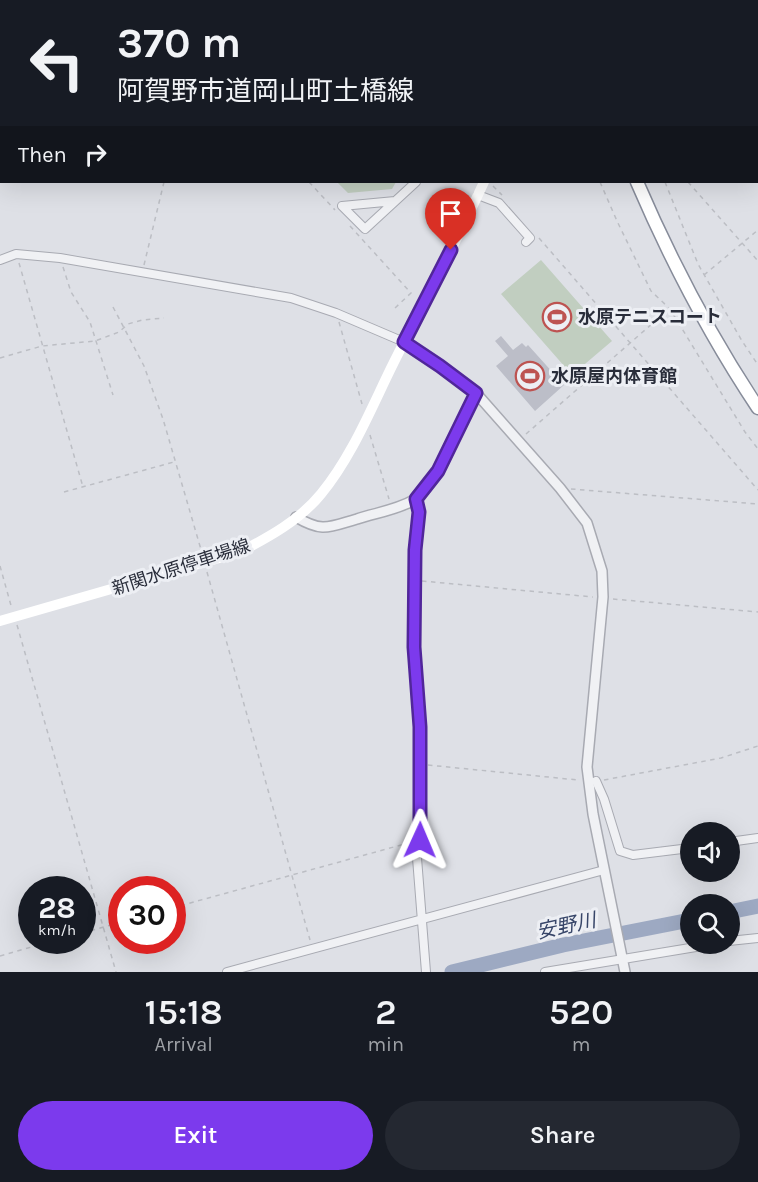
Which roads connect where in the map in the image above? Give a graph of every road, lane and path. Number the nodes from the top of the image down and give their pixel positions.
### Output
1 (164, 183) edge
2 (310, 183) edge
3 (415, 183) edge
4 (485, 183) edge
5 (487, 183) edge
6 (600, 183) edge
7 (637, 183) edge
8 (665, 183) edge
9 (689, 183) edge
10 (478, 195) junction
11 (504, 197) dead end
12 (395, 201) junction
13 (340, 216) dead end
14 (348, 224) dead end
15 (758, 230) edge
16 (535, 233) dead end
17 (526, 242) dead end
18 (743, 244) junction
19 (16, 254) junction
20 (60, 258) junction
21 (0, 260) edge
22 (758, 261) edge
23 (142, 273) junction
24 (705, 275) junction
25 (113, 307) dead end
26 (395, 308) dead end
27 (670, 309) junction
28 (164, 318) dead end
29 (125, 327) junction
30 (95, 341) junction
31 (404, 342) junction
32 (630, 343) junction
33 (42, 346) junction
34 (0, 358) edge
35 (758, 365) edge
36 (476, 393) junction
37 (113, 395) dead end
38 (758, 408) edge
39 (519, 441) junction
40 (758, 449) edge
41 (174, 462) junction
42 (83, 487) junction
43 (560, 488) junction
44 (758, 490) edge
45 (64, 492) dead end
46 (416, 499) junction
47 (758, 504) edge
48 (296, 517) junction
49 (205, 562) junction
50 (0, 566) edge
51 (415, 581) junction
52 (603, 597) junction
53 (758, 612) edge
54 (14, 617) junction
55 (0, 621) edge
56 (758, 746) edge
57 (421, 764) junction
58 (592, 781) junction
59 (758, 838) edge
60 (420, 840) junction
61 (740, 840) edge
62 (680, 849) edge
63 (604, 870) junction
64 (292, 874) junction
65 (186, 904) edge
66 (421, 921) junction
67 (108, 926) edge
68 (103, 927) junction
69 (96, 929) edge
70 (758, 938) edge
71 (740, 940) edge
72 (313, 949) junction
73 (680, 949) edge
74 (18, 951) edge
75 (0, 956) edge
76 (622, 958) junction
77 (116, 972) edge
78 (226, 972) edge
79 (426, 972) edge
80 (545, 972) edge
81 (625, 972) edge

1 - 23 path
2 - 13 path
3 - 12 street
4 - 10 main road, 新関水原停車場線
5 - 11 path
6 - 27 path
7 - 38 highway
8 - 24 path
9 - 18 path
10 - 17 street
10 - 31 main road, 新関水原停車場線
12 - 12 street
14 - 26 path
15 - 18 path
16 - 32 path
18 - 22 path
18 - 24 path
19 - 20 street
19 - 21 street
19 - 33 path
20 - 23 street
20 - 30 path
23 - 31 street
24 - 35 path
25 - 29 path
27 - 32 path
27 - 40 path
28 - 29 path
29 - 30 path
29 - 41 path
30 - 33 path
30 - 37 path
31 - 36 street
31 - 48 main road, 新関水原停車場線
32 - 39 path
32 - 44 path
33 - 34 path
33 - 42 path
36 - 39 street
36 - 46 street
39 - 43 street
41 - 42 path
41 - 49 path
42 - 45 path
43 - 47 path
43 - 52 street
46 - 48 street
46 - 51 street
48 - 49 main road, 新関水原停車場線
49 - 54 main road, 新関水原停車場線
49 - 64 path
50 - 54 path
51 - 52 path
51 - 57 street
52 - 53 path
52 - 58 street
54 - 55 main road, 新関水原停車場線
54 - 68 path
56 - 58 path
57 - 58 path
57 - 60 street
58 - 62 street
58 - 63 street
59 - 61 street
60 - 64 path
60 - 66 street
63 - 66 street
63 - 76 street
64 - 65 path
64 - 72 path
66 - 72 street
66 - 79 street
67 - 68 path
68 - 69 path
68 - 77 path
70 - 71 street
72 - 78 street
73 - 76 street
74 - 75 path
76 - 80 street
76 - 81 street

